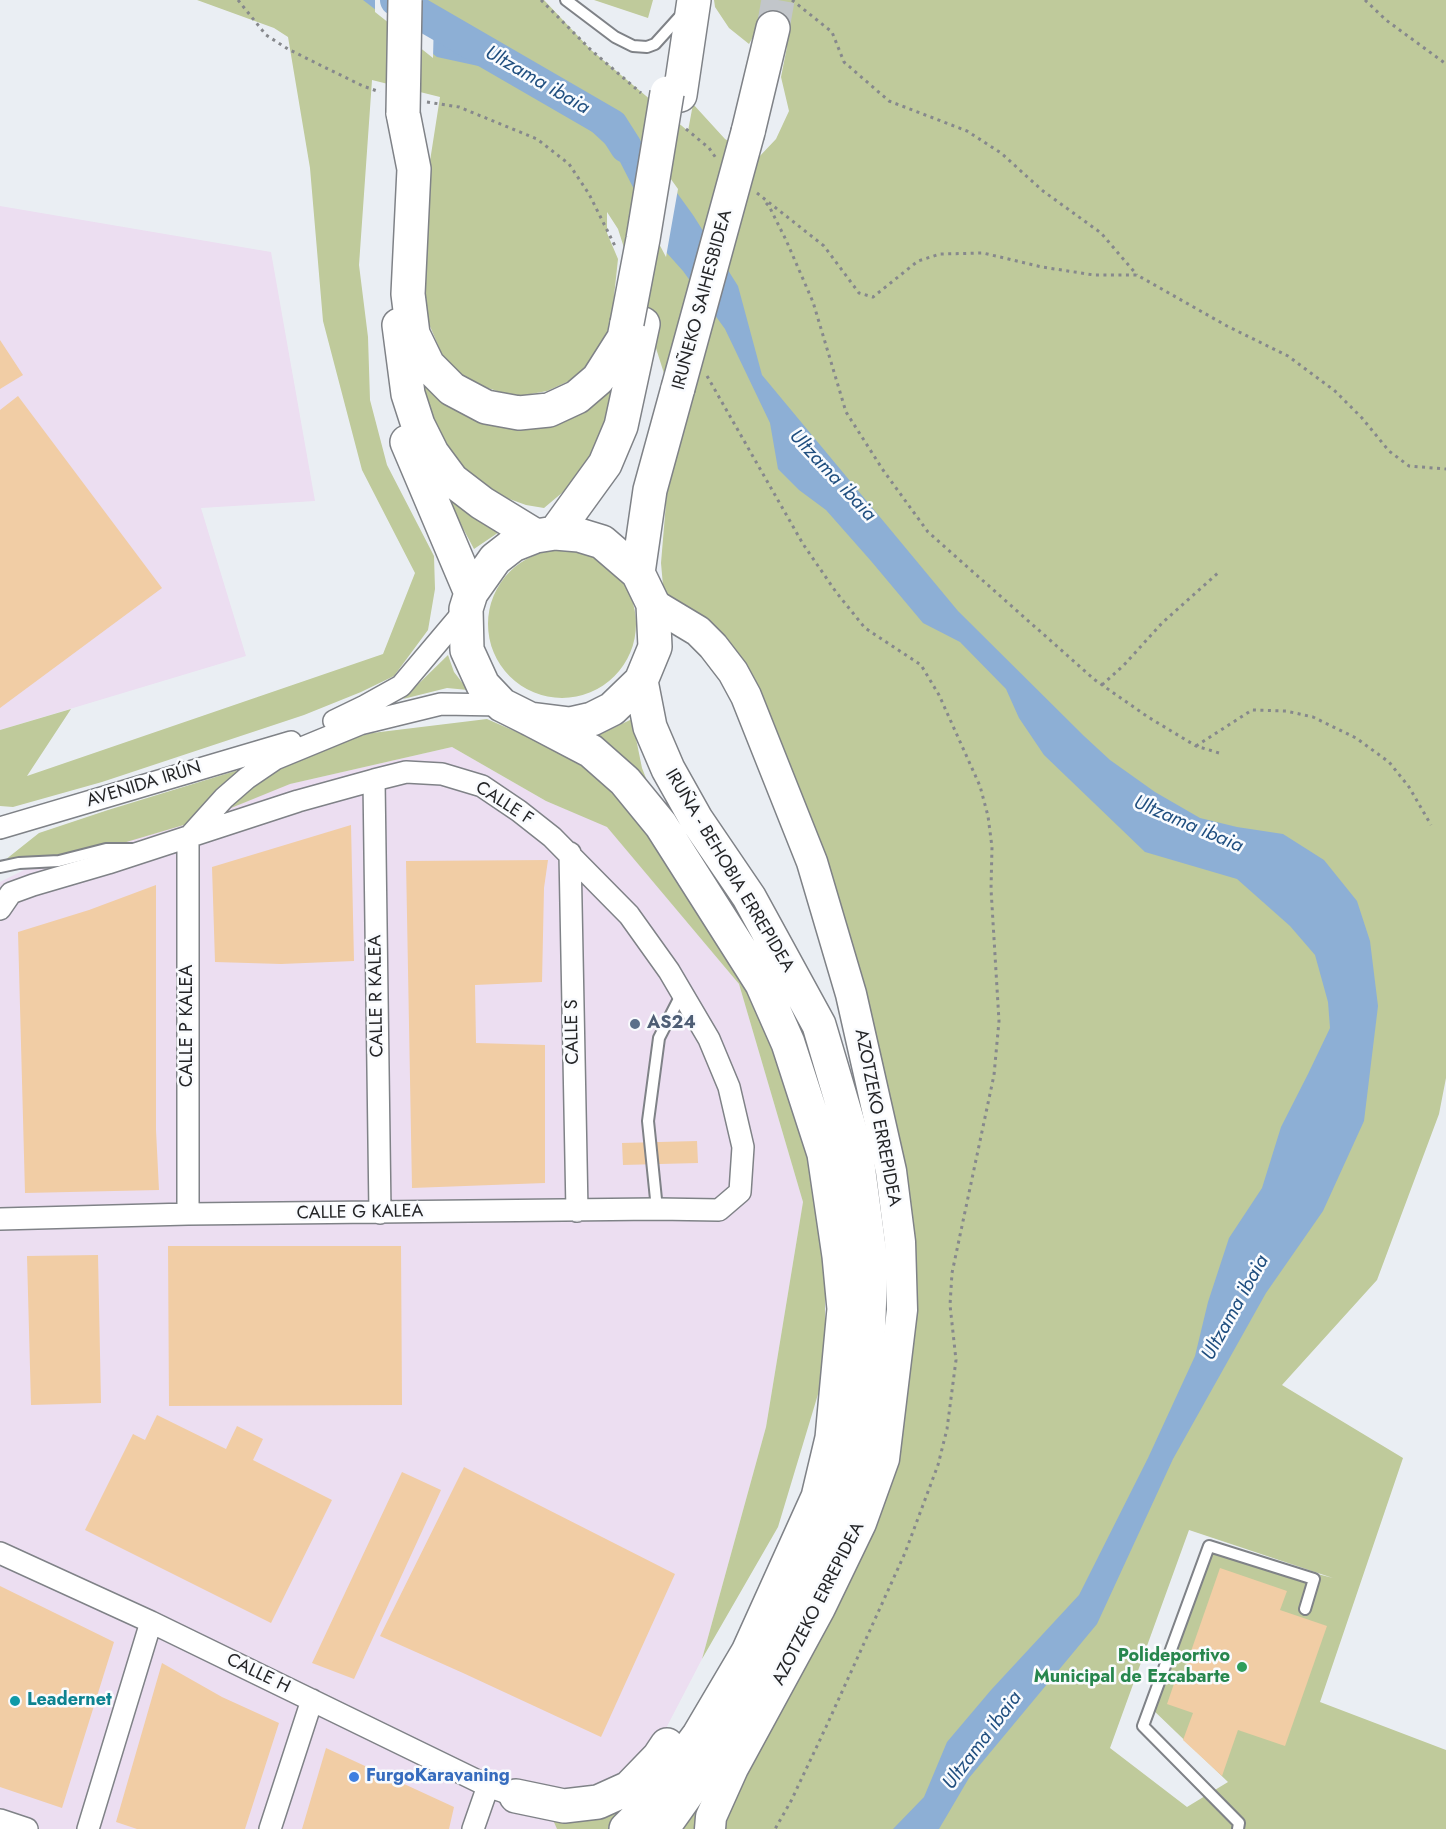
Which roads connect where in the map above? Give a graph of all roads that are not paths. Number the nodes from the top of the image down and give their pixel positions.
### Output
1 (405, 0) edge
2 (566, 0) edge
3 (694, 1) edge
4 (773, 28) tunnel mouth
5 (403, 113) junction
6 (396, 240) junction
7 (635, 324) junction
8 (545, 535) junction
9 (638, 573) junction
10 (469, 601) junction
11 (653, 604) junction
12 (713, 646) junction
13 (655, 647) junction
14 (641, 681) junction
15 (516, 712) junction
16 (360, 724) junction
17 (287, 742) junction
18 (374, 780) junction
19 (0, 828) edge
20 (188, 838) junction
21 (140, 853) junction
22 (570, 853) junction
23 (0, 867) edge
24 (0, 909) edge
25 (682, 993) junction
26 (657, 1209) junction
27 (719, 1210) joint
28 (577, 1211) junction
29 (380, 1213) junction
30 (188, 1214) junction
31 (0, 1219) edge
32 (807, 1523) junction
33 (0, 1554) edge
34 (1305, 1609) dead end
35 (151, 1622) junction
36 (312, 1700) junction
37 (502, 1791) junction
38 (0, 1820) edge
39 (27, 1829) edge
40 (88, 1829) edge
41 (270, 1829) edge
42 (473, 1829) edge
43 (547, 1829) edge
44 (626, 1829) edge
45 (662, 1829) edge
46 (710, 1829) edge
47 (1239, 1829) edge

1 - 5 highway, bridge
2 - 3 lane
3 - 7 highway
4 - 9 highway, IRUÑEKO SAIHESBIDEA, bridge
5 - 6 highway
5 - 7 highway
6 - 8 highway
6 - 10 highway
7 - 8 highway
8 - 9 highway
8 - 10 highway
9 - 11 highway
10 - 15 highway
10 - 17 street, AVENIDA IRÚN
11 - 12 street, AZOTZEKO ERREPIDEA
11 - 13 highway
12 - 13 street
12 - 46 street, AZOTZEKO ERREPIDEA
13 - 14 highway
14 - 15 highway
14 - 45 highway, IRUÑA - BEHOBIA ERREPIDEA
15 - 16 street, AVENIDA IRÚN
15 - 32 highway, IRUÑA - BEHOBIA ERREPIDEA
16 - 17 street, AVENIDA IRÚN
16 - 20 street, AVENIDA IRÚN
17 - 19 street, AVENIDA IRÚN
18 - 20 street, CALLE F
18 - 22 street, CALLE F
18 - 29 street, CALLE R KALEA
20 - 21 street, CALLE F
20 - 30 street, CALLE P KALEA
21 - 23 lane
21 - 24 street, CALLE F
22 - 25 street, CALLE F
22 - 28 street, CALLE S
25 - 26 lane
25 - 27 street, CALLE F
26 - 27 street, CALLE G KALEA
26 - 28 street, CALLE G KALEA
28 - 29 street, CALLE G KALEA
29 - 30 street, CALLE G KALEA
30 - 31 street, CALLE G KALEA
32 - 37 highway
32 - 44 highway, IRUÑA - BEHOBIA ERREPIDEA
33 - 35 street, CALLE H
34 - 47 lane
35 - 36 street, CALLE H
35 - 40 street
36 - 37 street, CALLE H
36 - 41 street
37 - 42 street
37 - 43 highway
38 - 39 street

